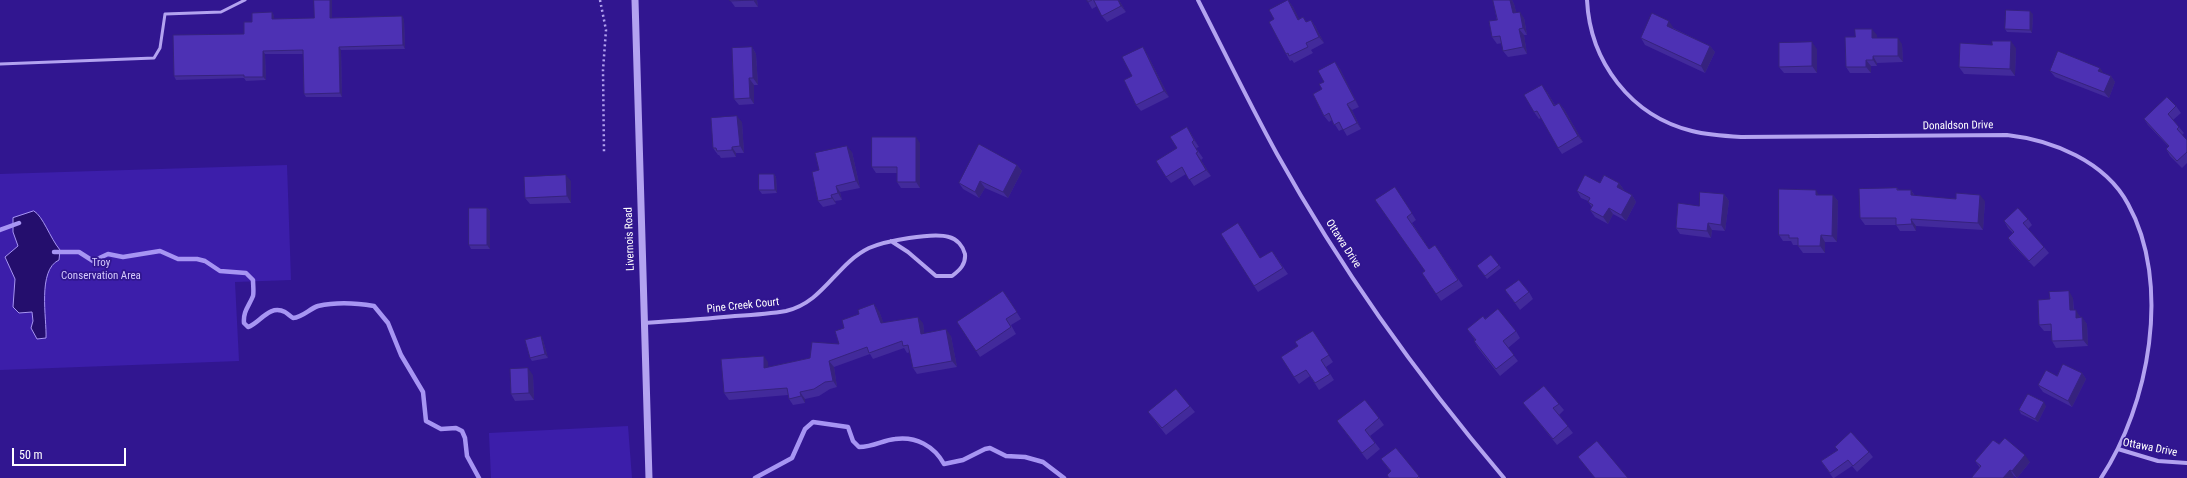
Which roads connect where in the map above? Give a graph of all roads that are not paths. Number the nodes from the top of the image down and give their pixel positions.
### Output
1 (245, 0) edge
2 (635, 0) edge
3 (1198, 0) edge
4 (1587, 0) edge
5 (0, 64) edge
6 (891, 241) junction
7 (644, 323) junction
8 (2118, 449) junction
9 (2187, 463) edge
10 (649, 478) edge
11 (1504, 478) edge
12 (2101, 478) edge

1 - 5 lane
2 - 7 street, Livernois Road
3 - 11 street, Ottawa Drive
4 - 8 street, Donaldson Drive
6 - 6 street, Pine Creek Court
6 - 7 street, Pine Creek Court
7 - 10 street, Livernois Road
8 - 9 street, Ottawa Drive
8 - 12 street, Ottawa Drive

